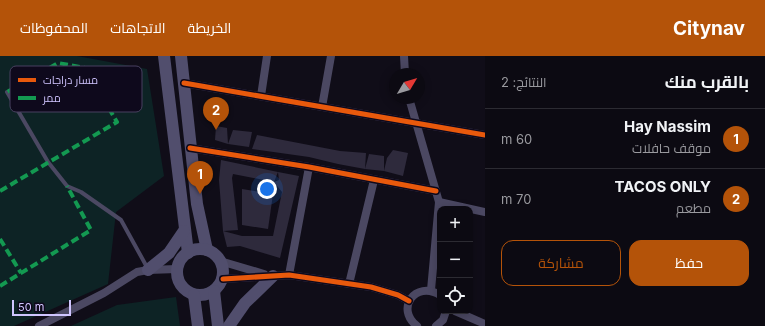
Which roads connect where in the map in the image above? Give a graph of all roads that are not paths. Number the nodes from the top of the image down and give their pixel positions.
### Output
1 (164, 56) edge
2 (181, 56) edge
3 (266, 56) edge
4 (331, 56) edge
5 (404, 56) edge
6 (405, 68) edge
7 (184, 84) junction
8 (7, 92) dead end
9 (261, 96) junction
10 (10, 97) edge
11 (411, 104) edge
12 (322, 107) junction
13 (19, 112) edge
14 (417, 123) junction
15 (485, 135) edge
16 (190, 148) junction
17 (309, 167) junction
18 (374, 180) junction
19 (436, 191) junction
20 (439, 202) junction
21 (485, 212) edge
22 (184, 231) junction
23 (207, 250) junction
24 (188, 253) junction
25 (220, 261) junction
26 (178, 269) junction
27 (148, 270) junction
28 (289, 274) junction
29 (272, 276) junction
30 (222, 279) junction
31 (349, 284) junction
32 (431, 290) junction
33 (214, 292) junction
34 (437, 293) edge
35 (194, 295) junction
36 (409, 301) junction
37 (445, 314) edge
38 (462, 314) edge
39 (485, 324) edge
40 (414, 325) edge
41 (39, 326) edge
42 (198, 326) edge
43 (218, 326) edge
44 (228, 326) edge
45 (436, 326) edge

1 - 22 main road
2 - 7 main road
3 - 9 street
4 - 12 street
5 - 6 street
7 - 9 street
7 - 16 main road
8 - 10 lane
9 - 12 street
11 - 14 street
12 - 14 street
13 - 27 lane
14 - 15 street
14 - 19 street
16 - 17 street
16 - 23 main road
17 - 18 street
17 - 28 street
18 - 19 street
18 - 31 street
19 - 20 street
20 - 21 street
20 - 32 street
22 - 24 main road
22 - 27 main road
23 - 24 main road
23 - 25 main road
24 - 26 main road
25 - 29 street
25 - 30 main road
26 - 27 street
26 - 35 main road
27 - 41 street
28 - 29 street
28 - 31 street
29 - 30 street
29 - 44 main road
30 - 33 main road
31 - 36 street
32 - 34 street
32 - 36 street
33 - 35 main road
33 - 43 main road
35 - 42 main road
36 - 40 street
37 - 45 street
38 - 39 street

